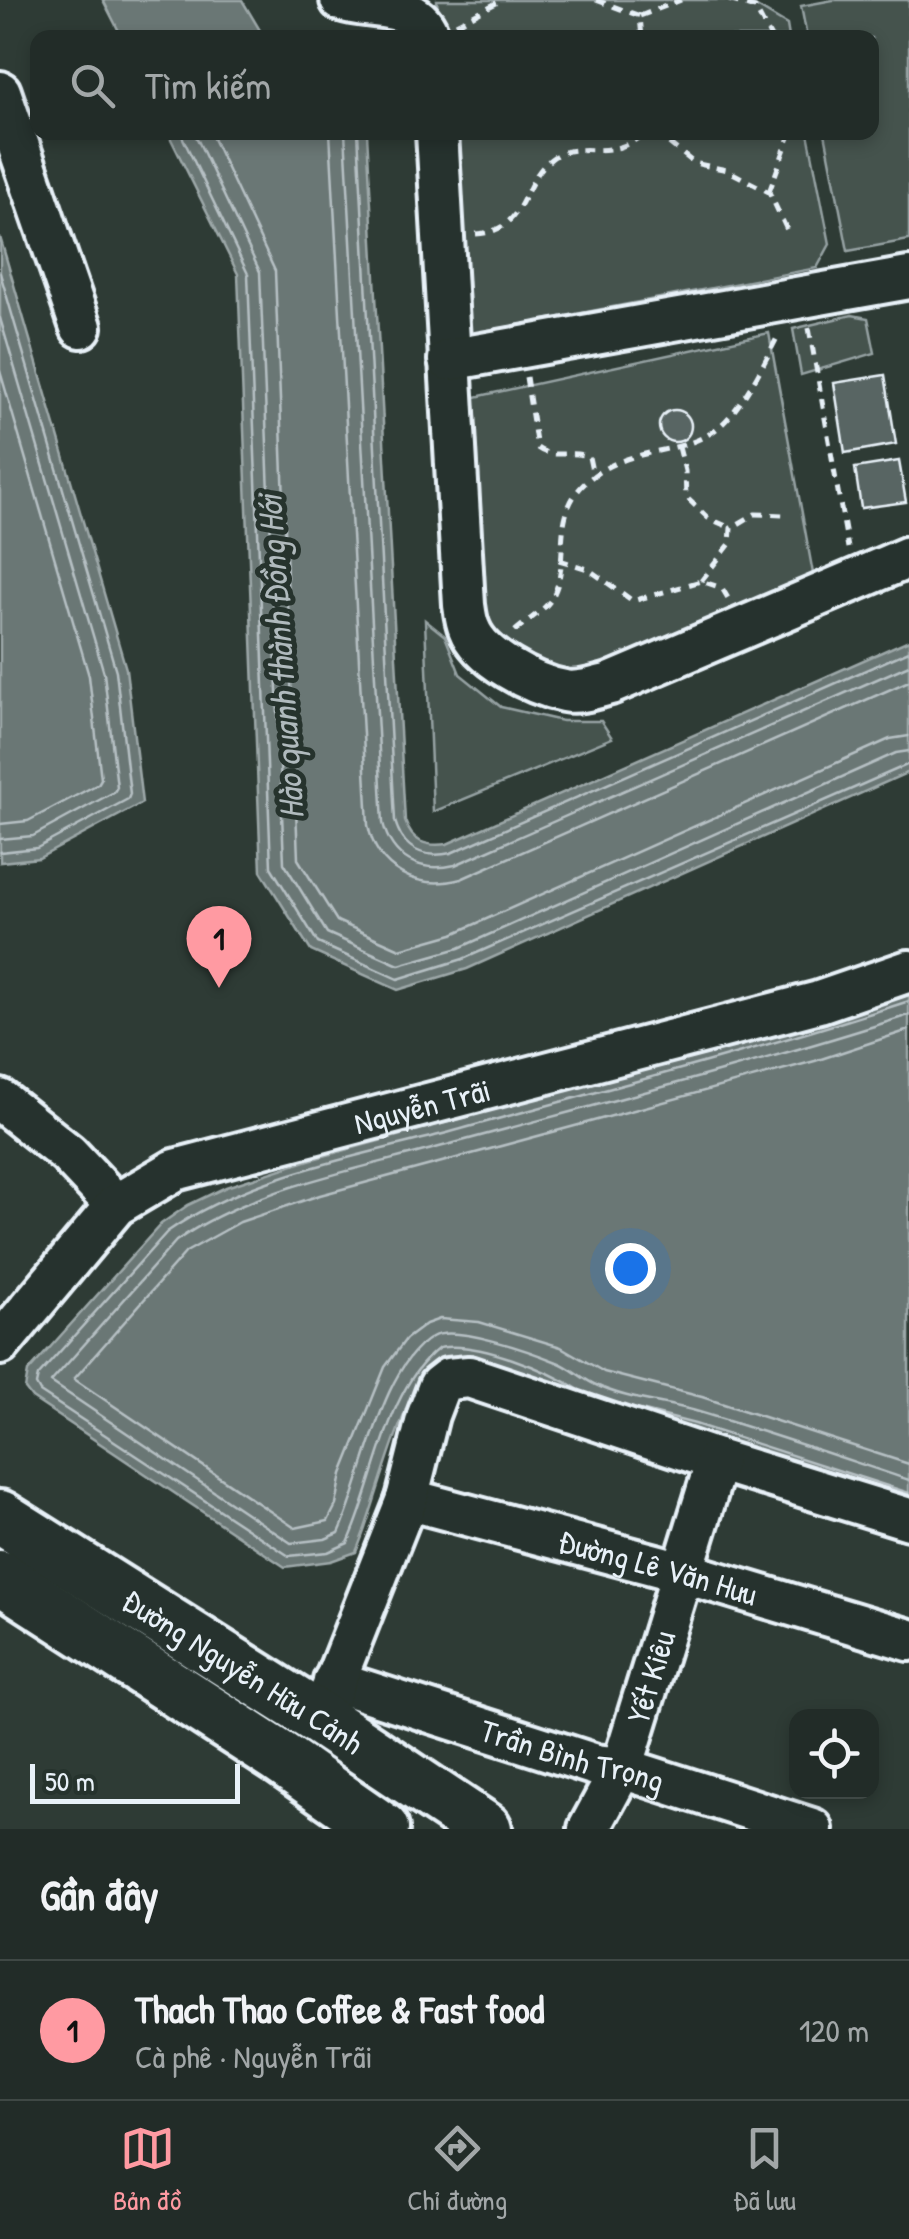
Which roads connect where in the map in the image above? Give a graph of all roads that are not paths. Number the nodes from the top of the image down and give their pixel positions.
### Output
1 (342, 0) edge
2 (427, 30) edge
3 (0, 92) edge
4 (437, 140) edge
5 (909, 278) edge
6 (81, 327) dead end
7 (450, 360) junction
8 (909, 558) edge
9 (909, 971) edge
10 (0, 1100) edge
11 (116, 1205) junction
12 (0, 1344) edge
13 (716, 1460) junction
14 (406, 1499) junction
15 (0, 1517) edge
16 (909, 1519) edge
17 (682, 1572) junction
18 (0, 1577) edge
19 (909, 1640) edge
20 (327, 1700) junction
21 (622, 1768) junction
22 (382, 1829) edge
23 (485, 1829) edge
24 (590, 1829) edge
25 (812, 1829) edge

1 - 2 street
3 - 6 street
4 - 7 street
5 - 7 street
7 - 8 street
9 - 11 street, Nguyễn Trãi
10 - 11 street
11 - 12 street, Nguyễn Trãi
13 - 14 street
13 - 16 street
13 - 17 street, Yết Kiêu
14 - 17 street, Đường Lê Văn Hưu
14 - 20 street
15 - 20 main road, Đường Nguyễn Hữu Cảnh
17 - 19 street, Đường Lê Văn Hưu
17 - 21 street, Yết Kiêu
18 - 22 main road, Đường Nguyễn Hữu Cảnh
20 - 21 street, Trần Bình Trọng
20 - 23 main road, Đường Nguyễn Hữu Cảnh
21 - 24 street, Yết Kiêu
21 - 25 street, Trần Bình Trọng

